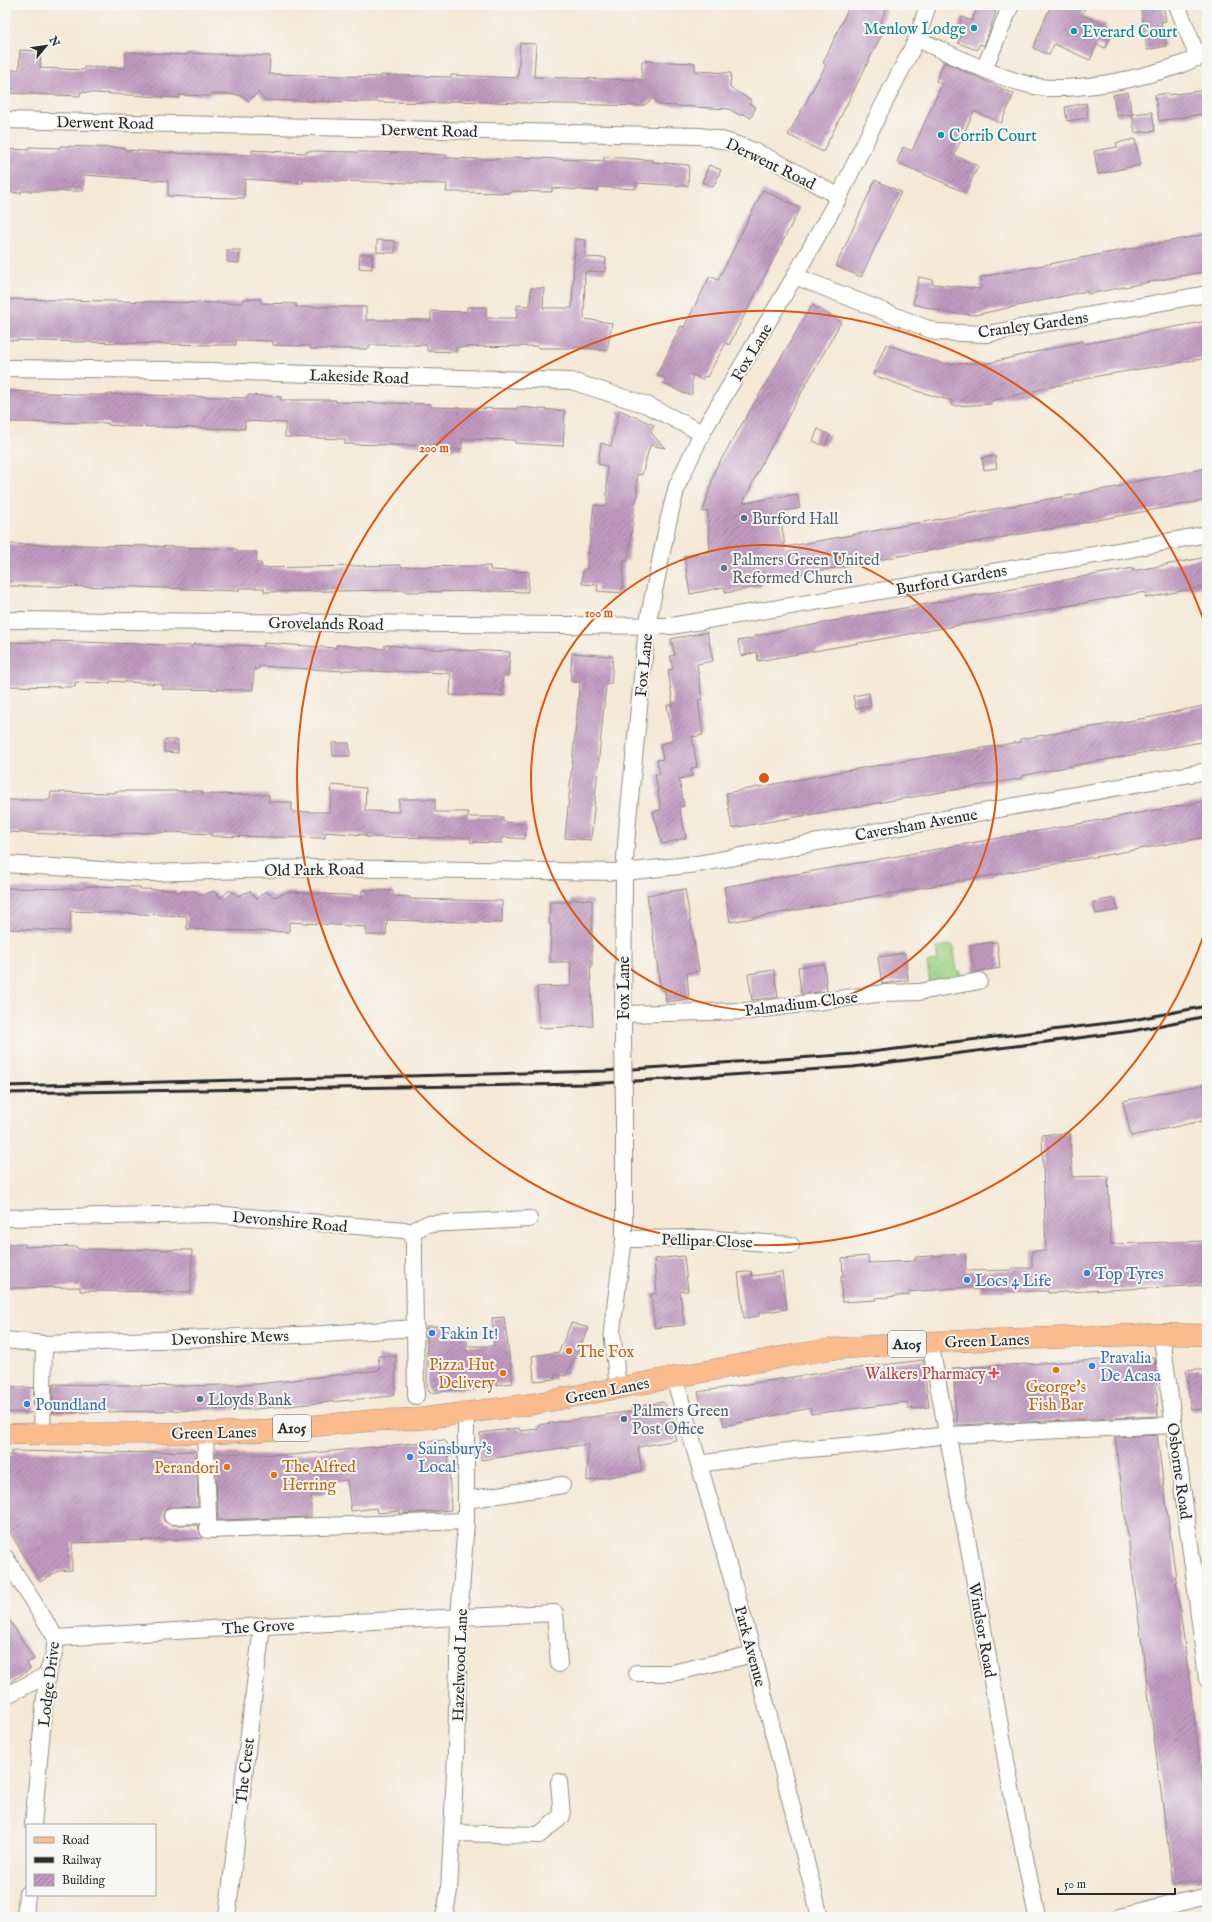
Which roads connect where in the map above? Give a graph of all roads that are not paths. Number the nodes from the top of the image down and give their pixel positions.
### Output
1 (928, 5) edge
2 (1011, 5) edge
3 (1177, 5) edge
4 (917, 39) junction
5 (1203, 54) edge
6 (984, 69) junction
7 (5, 120) edge
8 (839, 197) junction
9 (795, 276) junction
10 (1207, 294) edge
11 (5, 368) edge
12 (702, 433) junction
13 (1207, 534) edge
14 (5, 620) edge
15 (647, 626) junction
16 (1207, 770) edge
17 (5, 864) edge
18 (624, 872) junction
19 (979, 981) dead end
20 (623, 1014) junction
21 (5, 1218) edge
22 (530, 1219) dead end
23 (411, 1232) junction
24 (624, 1239) junction
25 (790, 1245) dead end
26 (416, 1328) junction
27 (1163, 1334) junction
28 (1207, 1335) edge
29 (5, 1340) edge
30 (930, 1342) junction
31 (44, 1344) junction
32 (674, 1377) junction
33 (618, 1389) junction
34 (416, 1396) dead end
35 (466, 1414) junction
36 (1174, 1425) junction
37 (205, 1432) junction
38 (5, 1434) edge
39 (42, 1434) junction
40 (948, 1435) junction
41 (699, 1464) junction
42 (562, 1485) dead end
43 (466, 1500) junction
44 (208, 1515) junction
45 (172, 1516) dead end
46 (466, 1521) junction
47 (5, 1558) edge
48 (460, 1617) junction
49 (262, 1626) junction
50 (56, 1638) junction
51 (754, 1654) junction
52 (559, 1664) dead end
53 (637, 1673) dead end
54 (47, 1675) junction
55 (1207, 1679) edge
56 (5, 1696) edge
57 (559, 1782) dead end
58 (33, 1824) edge
59 (452, 1833) junction
60 (27, 1896) edge
61 (1207, 1896) edge
62 (25, 1917) edge
63 (227, 1917) edge
64 (444, 1917) edge
65 (820, 1917) edge
66 (1037, 1917) edge
67 (1120, 1917) edge

1 - 4 street, Fox Lane
2 - 6 street
3 - 5 street
4 - 6 street
4 - 8 street, Fox Lane
5 - 6 street
7 - 8 street, Derwent Road
8 - 9 street, Fox Lane
9 - 10 street, Cranley Gardens
9 - 12 street, Fox Lane
11 - 12 street, Lakeside Road
12 - 15 street, Fox Lane
13 - 15 street, Burford Gardens
14 - 15 street, Grovelands Road
15 - 18 street, Fox Lane
16 - 18 street, Caversham Avenue
17 - 18 street, Old Park Road
18 - 20 street, Fox Lane
19 - 20 street, Palmadium Close
20 - 24 street, Fox Lane, bridge
21 - 23 street, Devonshire Road
22 - 23 street
23 - 26 street
24 - 25 street, Pellipar Close
24 - 33 street, Fox Lane
26 - 31 street, Devonshire Mews
26 - 34 street
27 - 28 main road, Green Lanes / A105
27 - 30 main road, Green Lanes / A105
27 - 36 street, Osborne Road
29 - 31 street, Devonshire Mews
30 - 32 main road, Green Lanes / A105
30 - 40 street, Windsor Road
31 - 39 street
32 - 33 main road, Green Lanes / A105
32 - 41 street, Park Avenue
33 - 35 main road, Green Lanes / A105
35 - 37 main road, Green Lanes / A105
35 - 43 street, Hazelwood Lane
36 - 40 street
36 - 55 street, Osborne Road
37 - 39 main road, Green Lanes / A105
37 - 44 street
38 - 39 main road, Green Lanes / A105
40 - 41 street
40 - 66 street, Windsor Road
41 - 51 street, Park Avenue
42 - 43 street
43 - 46 street, Hazelwood Lane
44 - 45 street
44 - 46 street
46 - 48 street, Hazelwood Lane
47 - 50 street, Lodge Drive
48 - 49 street, The Grove
48 - 52 street, The Grove
48 - 59 street, Hazelwood Lane
49 - 50 street, The Grove
49 - 63 street, The Crest
50 - 54 street, Lodge Drive
51 - 53 street
51 - 65 street, Park Avenue
54 - 56 street
54 - 58 street, Lodge Drive
57 - 59 street
59 - 64 street, Hazelwood Lane
60 - 62 street
61 - 67 street

